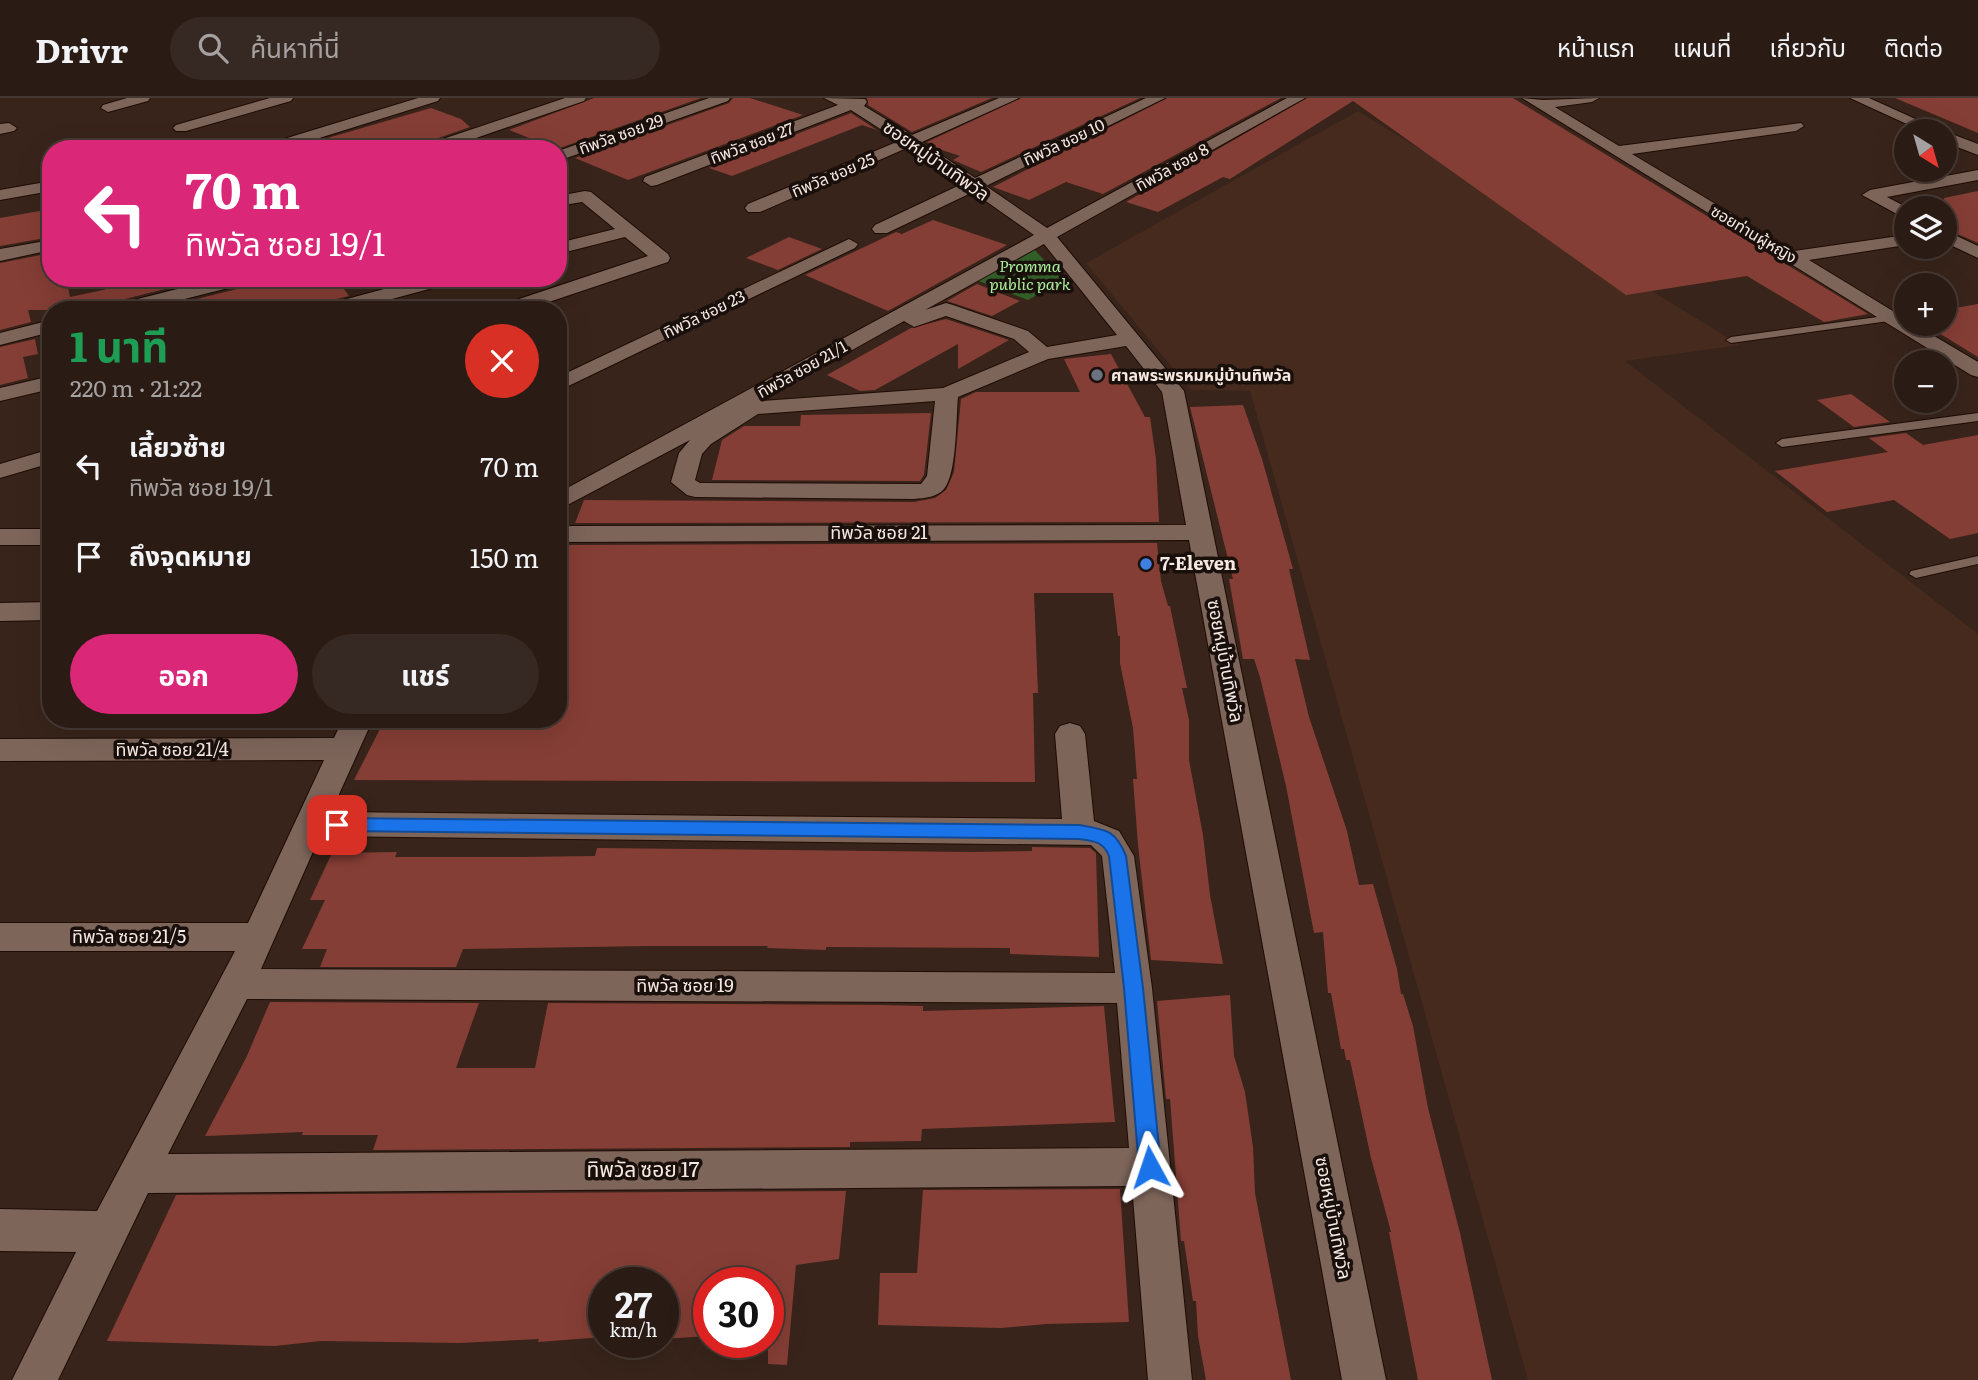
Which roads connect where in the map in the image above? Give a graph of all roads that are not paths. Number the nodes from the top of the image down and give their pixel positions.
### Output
1 (143, 98) edge
2 (286, 98) edge
3 (433, 98) edge
4 (579, 98) edge
5 (723, 98) edge
6 (831, 98) edge
7 (870, 98) edge
8 (1012, 98) edge
9 (1158, 98) edge
10 (1298, 98) edge
11 (1592, 98) edge
12 (1857, 98) edge
13 (1535, 102) edge
14 (853, 105) junction
15 (108, 107) dead end
16 (1906, 119) edge
17 (1796, 126) dead end
18 (181, 128) dead end
19 (296, 140) edge
20 (455, 140) edge
21 (1957, 141) edge
22 (912, 142) junction
23 (1978, 150) edge
24 (1619, 151) junction
25 (567, 153) edge
26 (1978, 175) edge
27 (651, 181) dead end
28 (971, 185) junction
29 (42, 188) edge
30 (0, 195) edge
31 (567, 199) edge
32 (754, 208) dead end
33 (1894, 208) edge
34 (881, 229) dead end
35 (629, 231) junction
36 (1046, 235) junction
37 (1894, 242) edge
38 (1957, 242) edge
39 (849, 244) dead end
40 (42, 247) edge
41 (567, 247) edge
42 (1978, 253) edge
43 (0, 255) edge
44 (1793, 257) junction
45 (209, 287) edge
46 (414, 287) edge
47 (153, 301) edge
48 (362, 301) edge
49 (532, 301) edge
50 (1892, 318) junction
51 (42, 328) edge
52 (0, 339) edge
53 (1130, 339) junction
54 (1731, 340) dead end
55 (1043, 354) junction
56 (1978, 371) edge
57 (567, 381) edge
58 (42, 384) edge
59 (947, 394) junction
60 (0, 396) edge
61 (792, 404) junction
62 (1978, 416) edge
63 (1782, 443) dead end
64 (42, 459) edge
65 (0, 471) edge
66 (598, 480) junction
67 (567, 481) edge
68 (567, 498) edge
69 (1200, 532) junction
70 (567, 534) edge
71 (0, 537) edge
72 (42, 537) edge
73 (1978, 560) edge
74 (1916, 573) dead end
75 (42, 611) edge
76 (0, 612) edge
77 (351, 734) edge
78 (1070, 734) dead end
79 (0, 750) edge
80 (309, 824) junction
81 (1079, 832) junction
82 (0, 937) edge
83 (258, 937) junction
84 (237, 985) junction
85 (1134, 988) junction
86 (1150, 1167) junction
87 (136, 1174) junction
88 (0, 1230) edge
89 (109, 1232) junction
90 (34, 1380) edge
91 (1170, 1380) edge
92 (1364, 1380) edge

1 - 15 street
2 - 18 street
3 - 19 street
4 - 20 street
5 - 25 street, ทิพวัล ซอย 29
6 - 14 street, ซอยหมู่บ้านทิพวัล
7 - 14 street, ทิพวัล ซอย 27
8 - 22 street, ทิพวัล ซอย 25
9 - 28 street, ทิพวัล ซอย 10
10 - 36 street, ทิพวัล ซอย 8
11 - 13 street
12 - 16 street
13 - 24 street, ซอยท่านผู้หญิง
14 - 22 street, ซอยหมู่บ้านทิพวัล
14 - 27 street, ทิพวัล ซอย 27
17 - 24 street
21 - 23 street
22 - 28 street, ซอยหมู่บ้านทิพวัล
22 - 32 street, ทิพวัล ซอย 25
24 - 44 street, ซอยท่านผู้หญิง
26 - 33 street
28 - 34 street
28 - 36 street, ซอยหมู่บ้านทิพวัล
29 - 30 street
31 - 35 street
35 - 41 street
35 - 49 street
36 - 53 street, ซอยหมู่บ้านทิพวัล
36 - 66 street, ทิพวัล ซอย 21/1
37 - 44 street
38 - 42 street
39 - 57 street, ทิพวัล ซอย 23
40 - 43 street
44 - 50 street, ซอยท่านผู้หญิง
45 - 47 street
46 - 48 street
50 - 54 lane
50 - 56 street, ซอยท่านผู้หญิง
51 - 52 street
53 - 55 street
53 - 69 street, ซอยหมู่บ้านทิพวัล
55 - 59 street
55 - 61 street
58 - 60 street
59 - 61 street
59 - 61 street
62 - 63 lane
64 - 65 street
66 - 67 street
66 - 68 street, ทิพวัล ซอย 21/1
69 - 70 street, ทิพวัล ซอย 21
69 - 92 street, ซอยหมู่บ้านทิพวัล
71 - 72 street
73 - 74 lane
75 - 76 street
77 - 79 street, ทิพวัล ซอย 21/4
77 - 80 street
78 - 81 street
80 - 81 street
80 - 83 street
81 - 85 street
82 - 83 street, ทิพวัล ซอย 21/5
83 - 84 street
84 - 85 street, ทิพวัล ซอย 19
84 - 87 street
85 - 86 street
86 - 87 street, ทิพวัล ซอย 17
86 - 91 street
87 - 89 street
88 - 89 street
89 - 90 street

